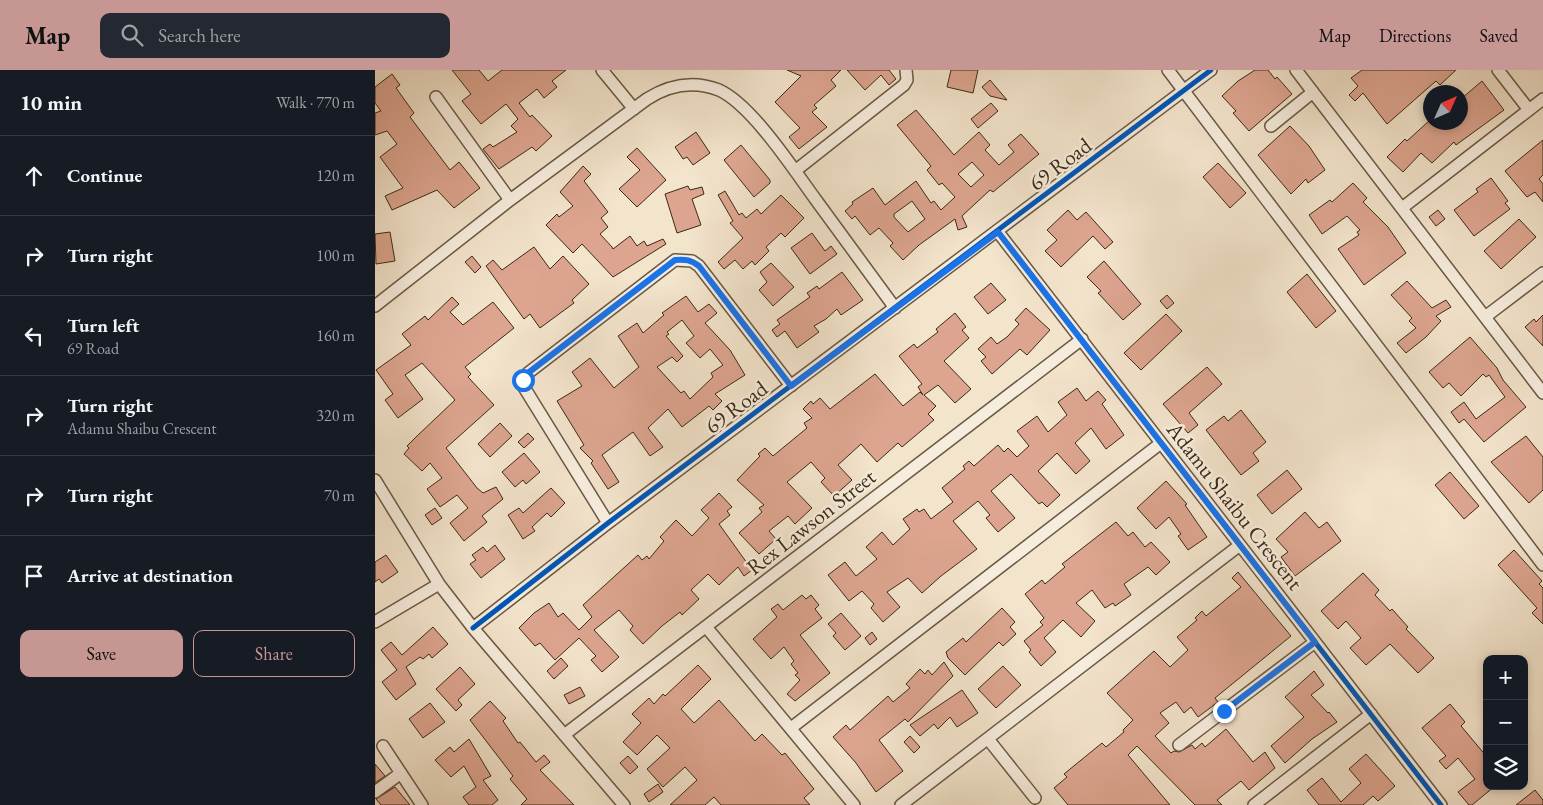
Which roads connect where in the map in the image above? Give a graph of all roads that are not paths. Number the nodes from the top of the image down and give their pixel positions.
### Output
1 (603, 70) edge
2 (906, 70) edge
3 (1168, 70) edge
4 (1211, 70) edge
5 (1296, 70) edge
6 (1499, 70) edge
7 (1183, 91) junction
8 (1313, 92) junction
9 (436, 97) dead end
10 (1543, 99) edge
11 (634, 109) junction
12 (1529, 110) junction
13 (1271, 126) dead end
14 (795, 171) junction
15 (510, 200) junction
16 (1402, 208) junction
17 (998, 232) junction
18 (1543, 273) edge
19 (375, 306) edge
20 (895, 308) junction
21 (1485, 317) junction
22 (1081, 339) junction
23 (791, 386) junction
24 (1543, 393) edge
25 (1161, 443) junction
26 (375, 480) edge
27 (608, 523) junction
28 (1239, 545) junction
29 (1543, 565) edge
30 (439, 584) junction
31 (375, 622) edge
32 (473, 628) junction
33 (707, 628) junction
34 (1315, 642) junction
35 (1371, 714) junction
36 (791, 728) junction
37 (564, 735) junction
38 (988, 739) junction
39 (1179, 745) dead end
40 (383, 746) dead end
41 (401, 773) junction
42 (375, 792) edge
43 (1035, 798) dead end
44 (422, 805) edge
45 (624, 805) edge
46 (854, 805) edge
47 (901, 805) edge
48 (1254, 805) edge
49 (1441, 805) edge

1 - 11 street
2 - 14 street
3 - 7 street
4 - 7 street, 69 Road
5 - 8 street
6 - 12 street
7 - 17 street, 69 Road
7 - 29 street
8 - 13 street
8 - 16 street
9 - 15 street
10 - 12 street
11 - 14 street
11 - 15 street
12 - 16 street
14 - 20 street
15 - 19 street
16 - 21 street
17 - 20 street, 69 Road
17 - 22 street, Adamu Shaibu Crescent
18 - 21 street
20 - 23 street, 69 Road
21 - 24 street
22 - 25 street, Adamu Shaibu Crescent
22 - 33 street, Rex Lawson Street
23 - 27 street, 69 Road
23 - 27 street
25 - 28 street, Adamu Shaibu Crescent
25 - 36 street
26 - 30 street
27 - 32 street, 69 Road
28 - 34 street, Adamu Shaibu Crescent
28 - 38 street
30 - 31 street
30 - 32 street
32 - 37 street
33 - 36 street
33 - 37 street, Rex Lawson Street
34 - 35 street, Adamu Shaibu Crescent
34 - 39 street
35 - 48 street
35 - 49 street, Adamu Shaibu Crescent
36 - 46 street
37 - 45 street
38 - 43 street
38 - 47 street
40 - 41 street
41 - 42 street
41 - 44 street

